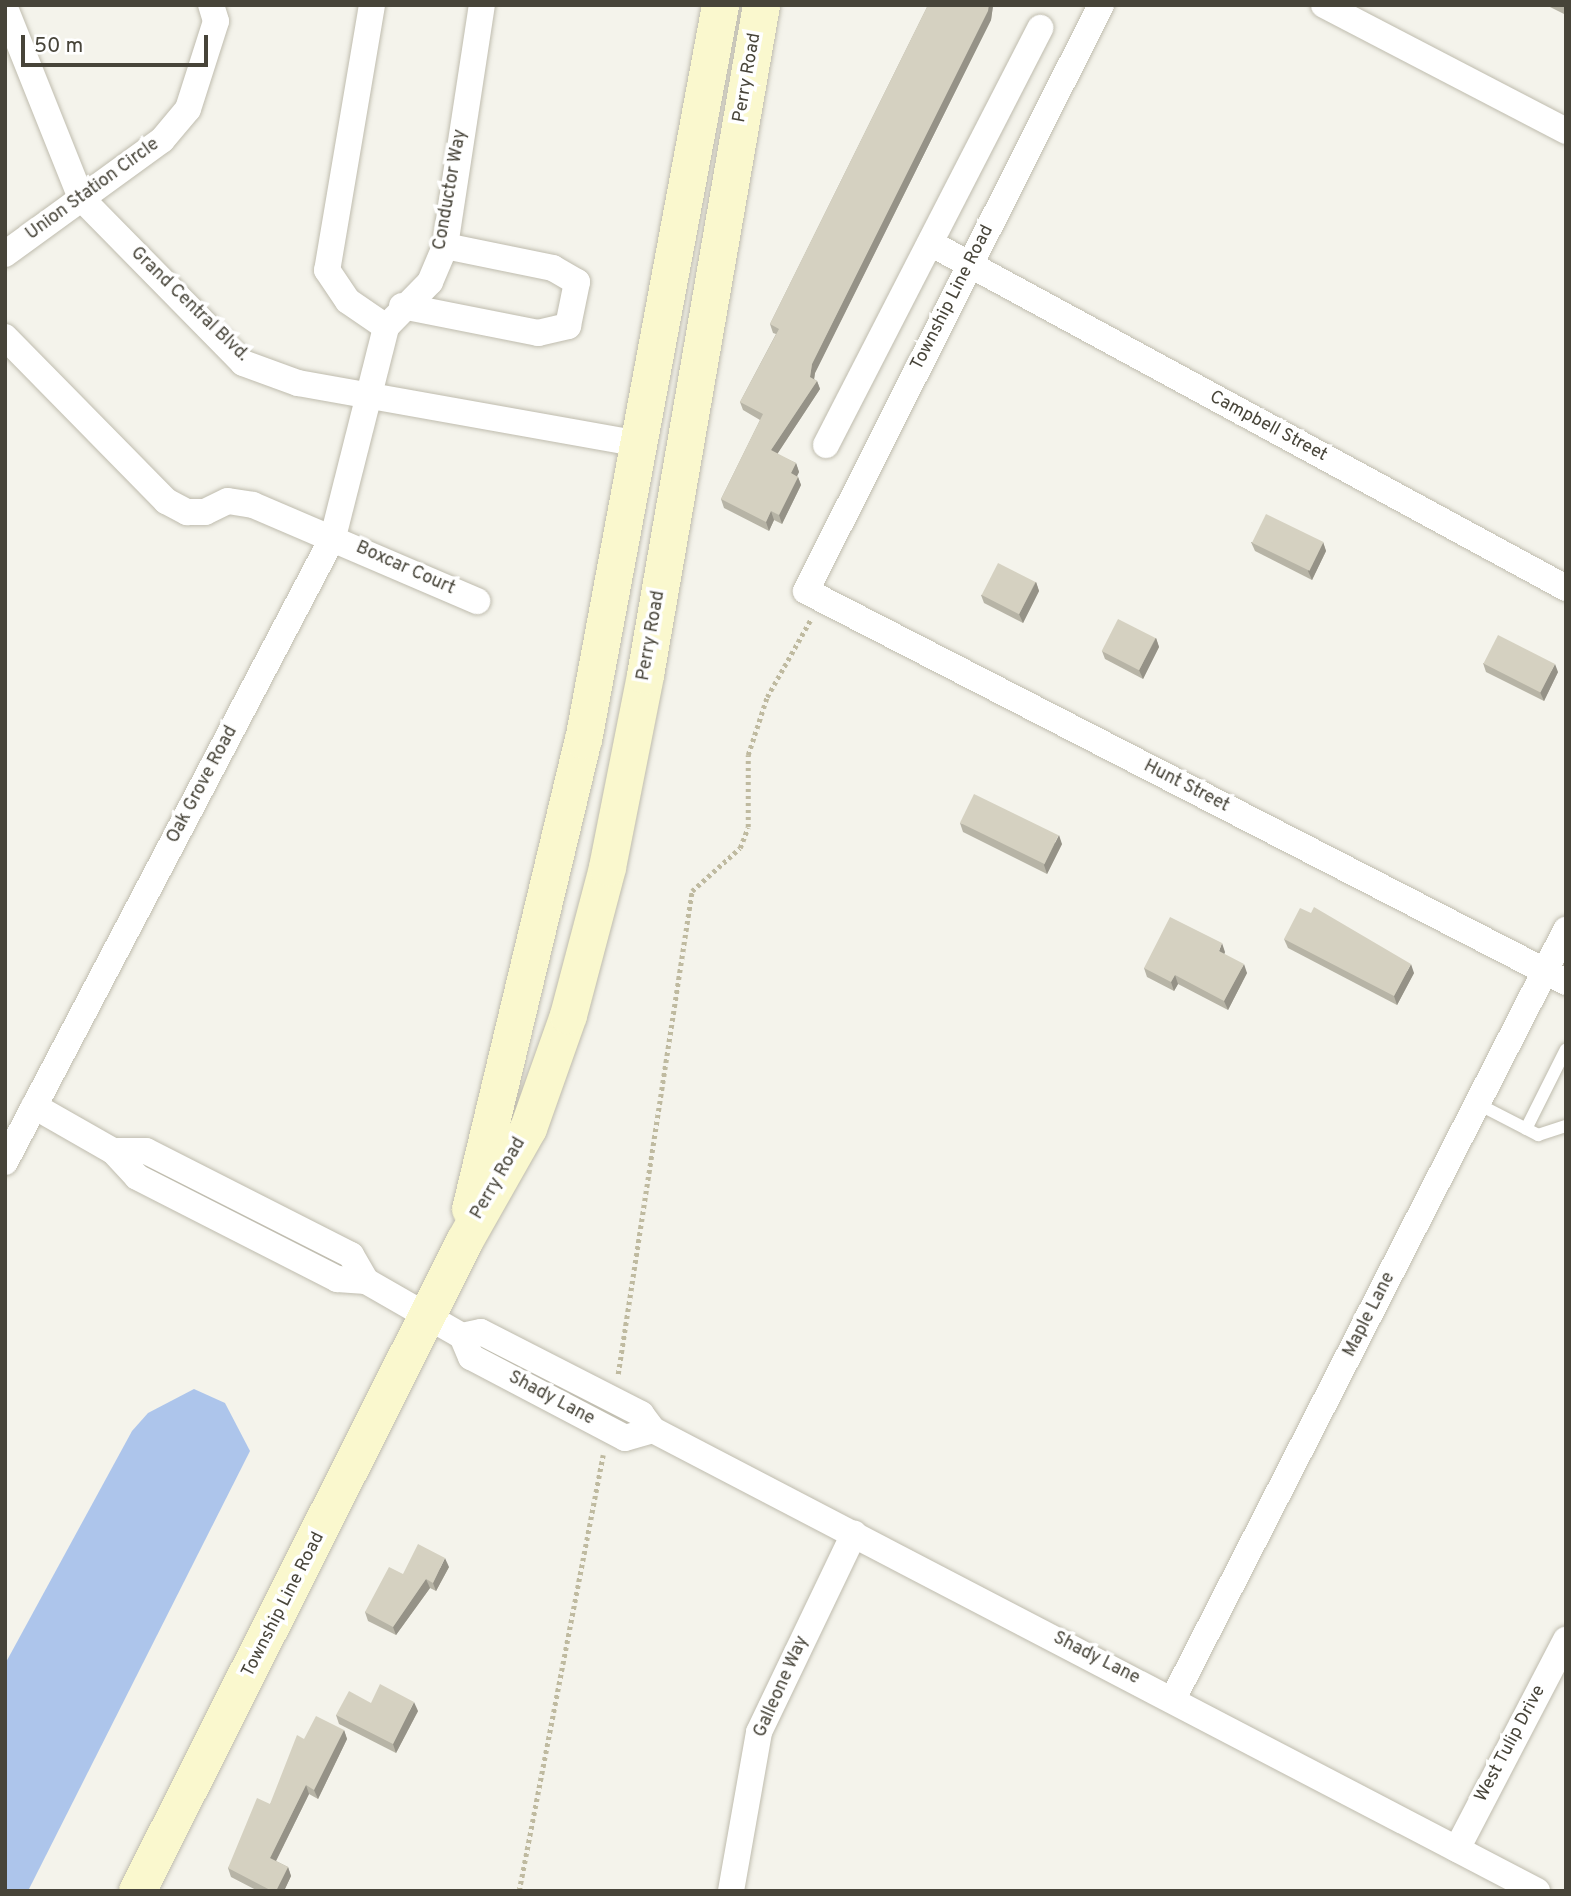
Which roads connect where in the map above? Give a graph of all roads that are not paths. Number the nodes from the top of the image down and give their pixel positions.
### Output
1 (211, 5) edge
2 (372, 5) edge
3 (482, 5) edge
4 (720, 5) edge
5 (761, 5) edge
6 (1101, 5) edge
7 (1324, 5) edge
8 (5, 8) edge
9 (1040, 28) dead end
10 (1566, 131) edge
11 (81, 198) junction
12 (929, 243) junction
13 (445, 246) junction
14 (5, 254) edge
15 (970, 266) junction
16 (402, 306) junction
17 (386, 327) junction
18 (5, 337) edge
19 (370, 397) junction
20 (639, 444) junction
21 (826, 445) dead end
22 (333, 537) junction
23 (1566, 588) edge
24 (806, 591) joint
25 (477, 601) dead end
26 (1566, 930) edge
27 (1556, 977) edge
28 (1566, 1049) edge
29 (1478, 1104) junction
30 (34, 1107) junction
31 (1566, 1126) edge
32 (1526, 1129) junction
33 (5, 1162) edge
34 (464, 1241) junction
35 (429, 1318) junction
36 (854, 1534) junction
37 (1566, 1640) edge
38 (1173, 1699) junction
39 (1457, 1849) junction
40 (137, 1891) edge
41 (731, 1891) edge
42 (1537, 1891) edge

1 - 11 street, Union Station Circle
2 - 17 street
3 - 13 street, Conductor Way
4 - 20 street, Perry Road
5 - 34 street, Perry Road
6 - 15 street, Township Line Road
7 - 10 street
8 - 11 street, Grand Central Blvd.
9 - 12 street
11 - 14 street, Union Station Circle
11 - 19 street, Grand Central Blvd.
12 - 15 street, Campbell Street
12 - 21 street
13 - 16 street, Conductor Way
13 - 16 street
15 - 23 street, Campbell Street
15 - 24 street, Township Line Road
16 - 17 street, Conductor Way
17 - 19 street, Conductor Way
18 - 22 street, Boxcar Court
19 - 20 street, Grand Central Blvd.
19 - 22 street, Oak Grove Road
20 - 34 street, Perry Road
22 - 25 street, Boxcar Court
22 - 30 street, Oak Grove Road
24 - 27 street, Hunt Street
26 - 27 street, Maple Lane
27 - 29 street, Maple Lane
28 - 32 lane
29 - 32 lane
29 - 38 street, Maple Lane
30 - 33 street, Oak Grove Road
30 - 35 street
31 - 32 lane
34 - 35 street, Township Line Road
35 - 36 street, Shady Lane
35 - 40 street, Township Line Road
36 - 38 street, Shady Lane
36 - 41 street, Galleone Way
37 - 39 street, West Tulip Drive
38 - 39 street, Shady Lane
39 - 42 street, Shady Lane

